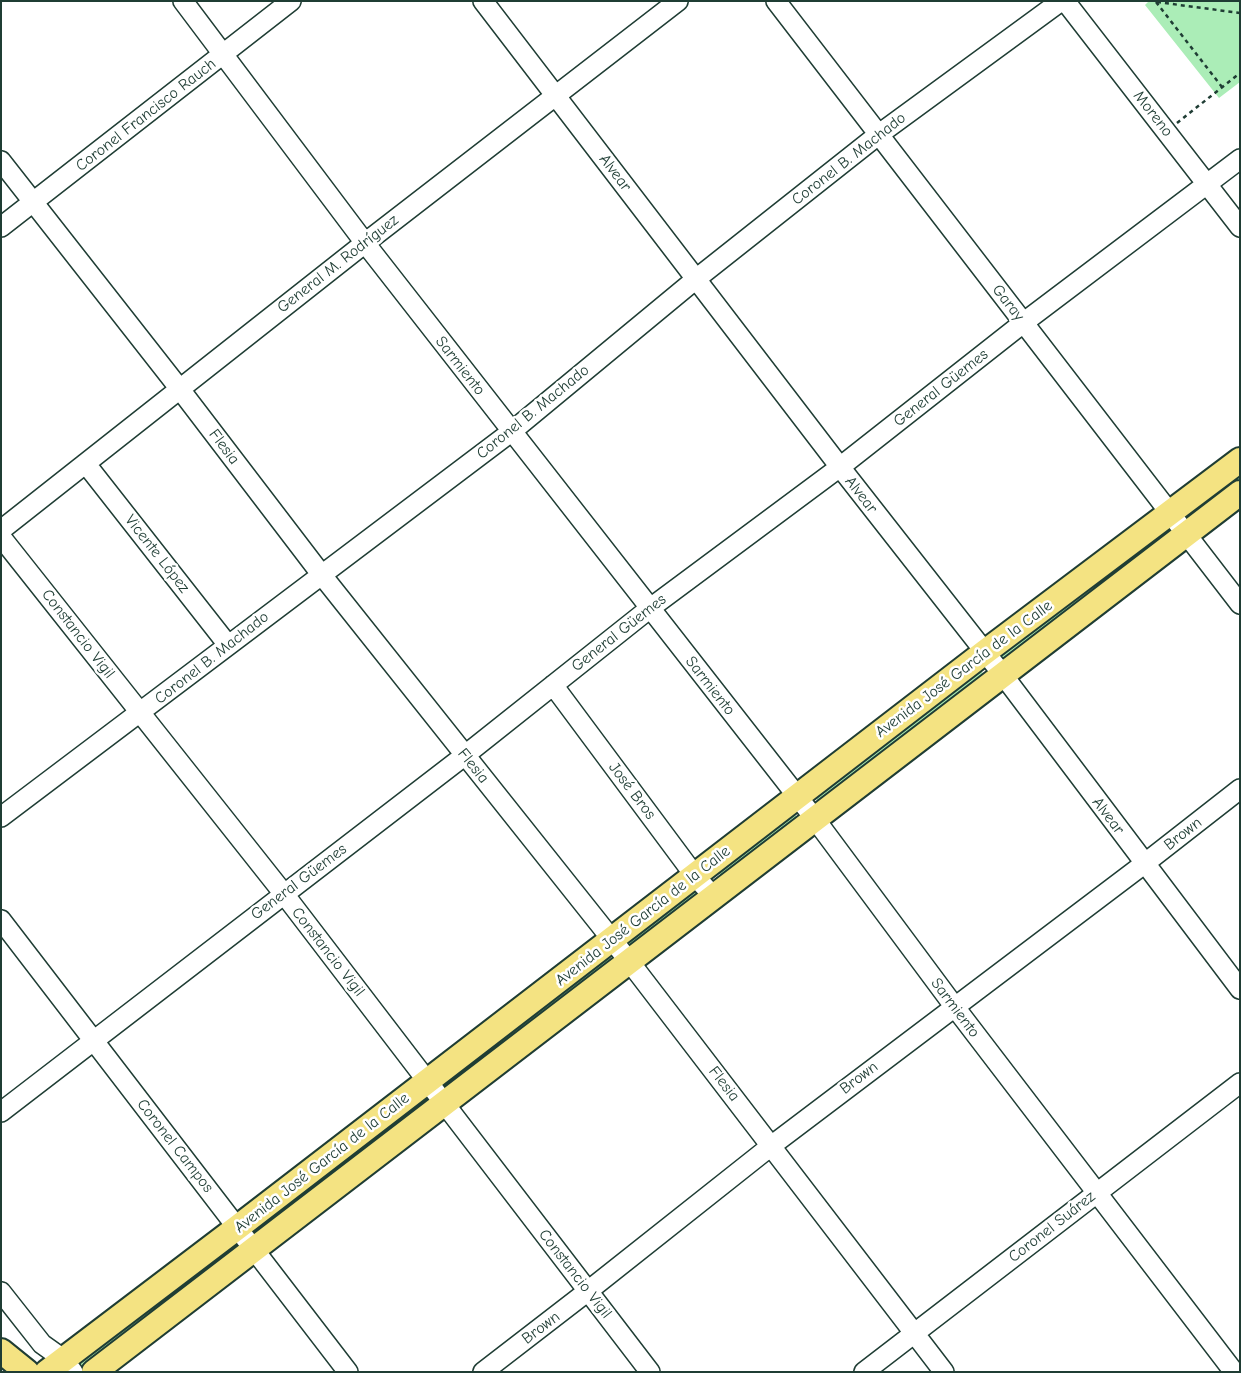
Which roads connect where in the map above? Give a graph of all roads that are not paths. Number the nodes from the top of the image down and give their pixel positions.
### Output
1 (183, 1) edge
2 (291, 1) edge
3 (483, 1) edge
4 (678, 1) edge
5 (776, 1) edge
6 (1061, 1) edge
7 (1065, 1) edge
8 (224, 55) junction
9 (556, 96) junction
10 (878, 135) junction
11 (1240, 159) edge
12 (1, 161) edge
13 (1207, 184) junction
14 (33, 202) junction
15 (1, 227) edge
16 (1240, 227) edge
17 (364, 243) junction
18 (696, 279) junction
19 (1023, 323) junction
20 (180, 388) junction
21 (511, 432) junction
22 (1240, 460) edge
23 (86, 464) junction
24 (840, 467) junction
25 (1240, 493) edge
26 (1171, 514) junction
27 (1, 530) edge
28 (1186, 534) junction
29 (1, 537) edge
30 (321, 574) junction
31 (1240, 604) edge
32 (649, 609) junction
33 (228, 644) junction
34 (985, 652) junction
35 (1003, 675) junction
36 (553, 685) junction
37 (140, 714) junction
38 (464, 756) junction
39 (1240, 789) edge
40 (798, 797) junction
41 (1, 817) edge
42 (814, 818) junction
43 (1144, 864) junction
44 (696, 876) junction
45 (284, 894) junction
46 (713, 896) junction
47 (1, 920) edge
48 (612, 940) junction
49 (629, 961) junction
50 (1240, 989) edge
51 (954, 1006) junction
52 (92, 1040) junction
53 (428, 1082) junction
54 (1240, 1082) edge
55 (444, 1103) junction
56 (1, 1112) edge
57 (771, 1146) junction
58 (1097, 1193) junction
59 (238, 1227) junction
60 (254, 1248) junction
61 (588, 1291) junction
62 (1, 1292) edge
63 (914, 1333) junction
64 (1, 1351) edge
65 (61, 1368) edge
66 (27, 1372) edge
67 (94, 1372) edge
68 (348, 1372) edge
69 (483, 1372) edge
70 (650, 1372) edge
71 (864, 1372) edge
72 (944, 1372) edge
73 (1234, 1372) edge

1 - 8 street, Sarmiento
2 - 8 street, Coronel Francisco Rauch
3 - 9 street, Alvear
4 - 9 street, General M. Rodríguez
5 - 10 street, Garay
6 - 10 street, Coronel B. Machado
7 - 13 street, Moreno
8 - 14 street, Coronel Francisco Rauch
8 - 17 street, Sarmiento
9 - 17 street, General M. Rodríguez
9 - 18 street, Alvear
10 - 18 street, Coronel B. Machado
10 - 19 street, Garay
11 - 13 street, General Güemes
12 - 14 street, Flesia
13 - 16 street, Moreno
13 - 19 street, General Güemes
14 - 15 street, Coronel Francisco Rauch
14 - 20 street, Flesia
17 - 20 street, General M. Rodríguez
17 - 21 street, Sarmiento
18 - 21 street, Coronel B. Machado
18 - 24 street, Alvear
19 - 24 street, General Güemes
19 - 26 street, Garay
20 - 23 street, General M. Rodríguez
20 - 30 street, Flesia
21 - 30 street, Coronel B. Machado
21 - 32 street, Sarmiento
22 - 26 main road, Avenida José García de la Calle
23 - 27 street, General M. Rodríguez
23 - 33 street, Vicente López
24 - 32 street, General Güemes
24 - 34 street, Alvear
25 - 28 main road, Avenida José García de la Calle
26 - 28 street, Garay
26 - 34 main road, Avenida José García de la Calle
28 - 31 street, Garay
28 - 35 main road, Avenida José García de la Calle
29 - 37 street, Constancio Vigil
30 - 33 street, Coronel B. Machado
30 - 38 street, Flesia
32 - 36 street, General Güemes
32 - 40 street, Sarmiento
33 - 37 street, Coronel B. Machado
34 - 35 street, Alvear
34 - 40 main road, Avenida José García de la Calle
35 - 42 main road, Avenida José García de la Calle
35 - 43 street, Alvear
36 - 38 street, General Güemes
36 - 44 street, José Bros
37 - 41 street, Coronel B. Machado
37 - 45 street, Constancio Vigil
38 - 45 street, General Güemes
38 - 48 street, Flesia
39 - 43 street, Brown
40 - 42 street, Sarmiento
40 - 44 main road, Avenida José García de la Calle
42 - 46 main road, Avenida José García de la Calle
42 - 51 street, Sarmiento
43 - 50 street, Alvear
43 - 51 street, Brown
44 - 46 street, José Bros
44 - 48 main road, Avenida José García de la Calle
45 - 52 street, General Güemes
45 - 53 street, Constancio Vigil
46 - 49 main road, Avenida José García de la Calle
47 - 52 street, Coronel Campos
48 - 49 street, Flesia
48 - 53 main road, Avenida José García de la Calle
49 - 55 main road, Avenida José García de la Calle
49 - 57 street, Flesia
51 - 57 street, Brown
51 - 58 street, Sarmiento
52 - 56 street, General Güemes
52 - 59 street, Coronel Campos
53 - 55 street, Constancio Vigil
53 - 59 main road, Avenida José García de la Calle
54 - 58 street, Coronel Suárez
55 - 60 main road, Avenida José García de la Calle
55 - 61 street, Constancio Vigil
57 - 61 street, Brown
57 - 63 street, Flesia
58 - 63 street, Coronel Suárez
58 - 73 street, Sarmiento
59 - 60 street, Coronel Campos
59 - 65 main road, Avenida José García de la Calle
60 - 67 main road, Avenida José García de la Calle
60 - 68 street, Coronel Campos
61 - 69 street, Brown
61 - 70 street, Constancio Vigil
62 - 65 street
63 - 71 street, Coronel Suárez
63 - 72 street, Flesia
64 - 66 main road

